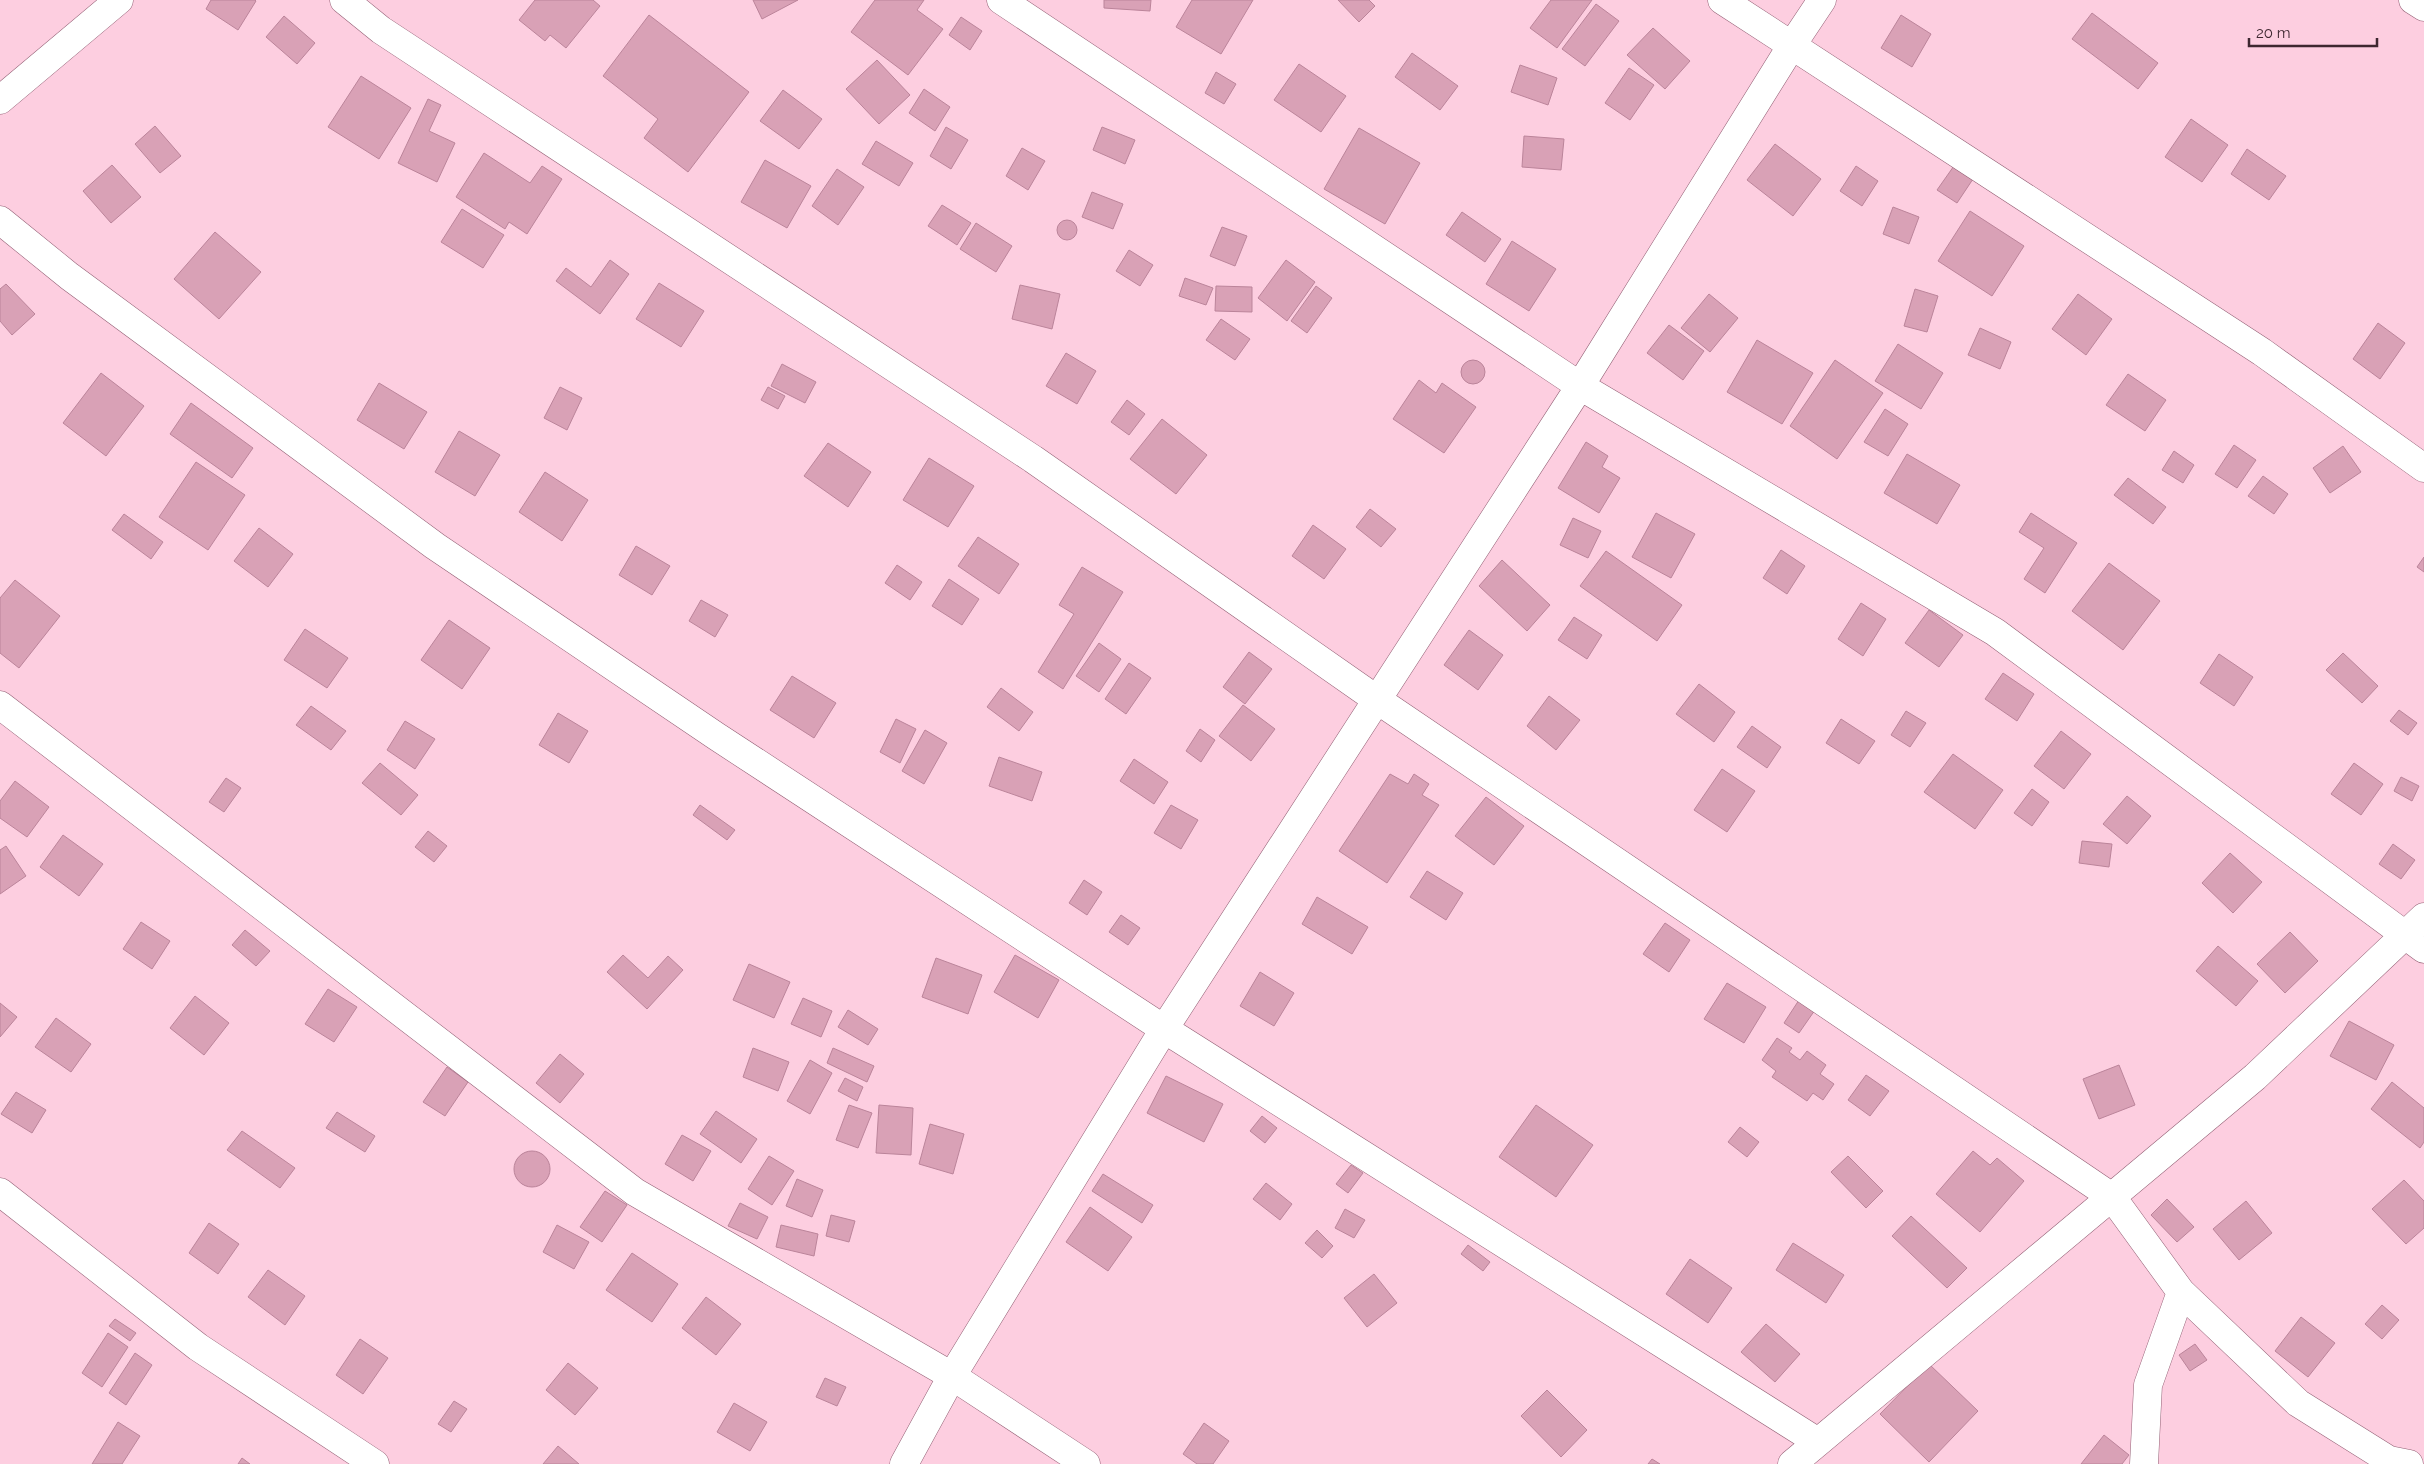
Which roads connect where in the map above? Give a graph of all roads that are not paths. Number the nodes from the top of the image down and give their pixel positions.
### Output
1 (119, 0) edge
2 (344, 0) edge
3 (1001, 0) edge
4 (1722, 0) edge
5 (1822, 0) edge
6 (2413, 0) edge
7 (2424, 7) edge
8 (1792, 45) junction
9 (0, 100) edge
10 (0, 220) edge
11 (1580, 386) junction
12 (2424, 468) edge
13 (1376, 699) junction
14 (0, 705) edge
15 (2418, 934) edge
16 (1164, 1029) junction
17 (0, 1192) edge
18 (2112, 1196) junction
19 (2181, 1292) junction
20 (952, 1376) junction
21 (1818, 1442) junction
22 (375, 1464) edge
23 (904, 1464) edge
24 (1086, 1464) edge
25 (1792, 1464) edge
26 (2144, 1464) edge
27 (2409, 1464) edge

1 - 9 street
2 - 13 street
3 - 11 street
4 - 8 street
5 - 8 street
6 - 7 street
8 - 11 street
8 - 12 street
10 - 16 street
11 - 13 street
11 - 15 street
13 - 16 street
13 - 18 street
14 - 20 street
15 - 18 street
16 - 20 street
16 - 21 street
17 - 22 street
18 - 19 street
18 - 21 street
19 - 26 street
19 - 27 street
20 - 23 street
20 - 24 street
21 - 25 street

